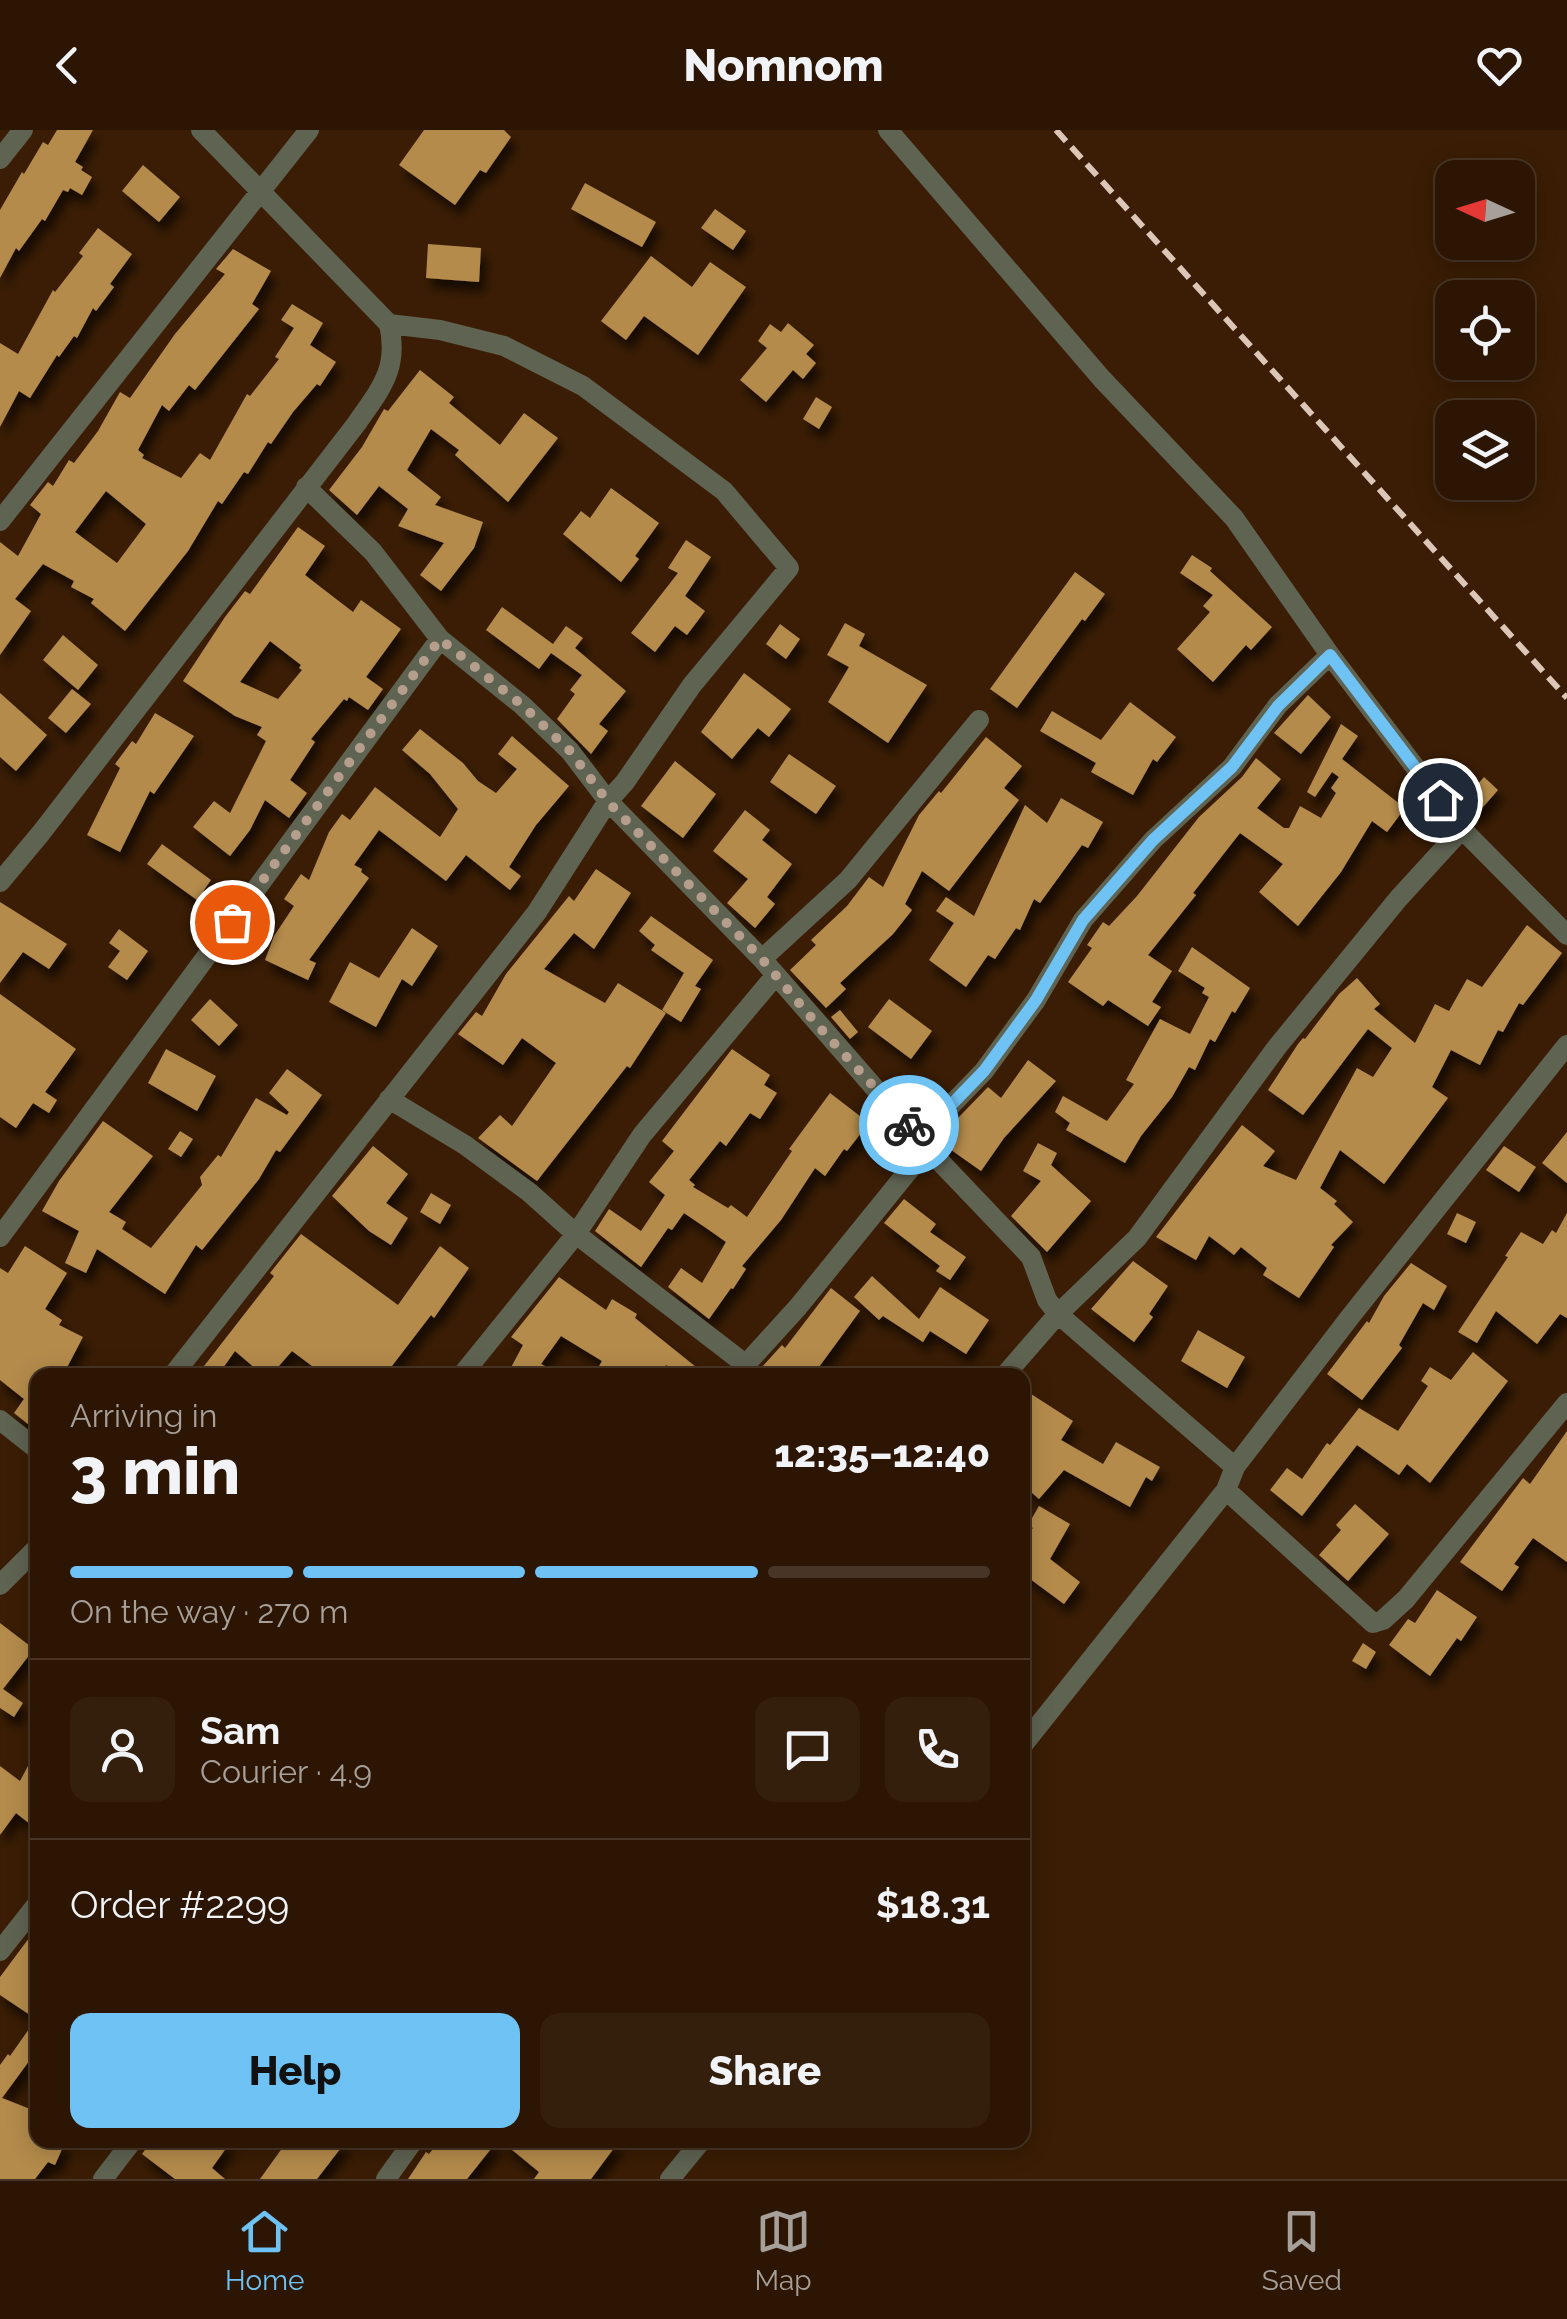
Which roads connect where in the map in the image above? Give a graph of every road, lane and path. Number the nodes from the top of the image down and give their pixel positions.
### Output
1 (23, 130) edge
2 (201, 130) edge
3 (309, 130) edge
4 (888, 130) edge
5 (0, 159) edge
6 (258, 192) junction
7 (389, 324) junction
8 (306, 487) junction
9 (0, 521) edge
10 (440, 639) junction
11 (1330, 655) junction
12 (979, 720) dead end
13 (608, 802) junction
14 (1462, 830) junction
15 (0, 882) edge
16 (1567, 934) edge
17 (762, 959) junction
18 (775, 976) junction
19 (1567, 1045) edge
20 (389, 1099) junction
21 (924, 1143) junction
22 (576, 1234) junction
23 (0, 1237) edge
24 (1058, 1314) junction
25 (178, 1368) edge
26 (468, 1368) edge
27 (739, 1368) edge
28 (743, 1368) edge
29 (1011, 1368) edge
30 (1567, 1403) edge
31 (0, 1420) edge
32 (30, 1444) edge
33 (1235, 1467) junction
34 (1226, 1490) junction
35 (30, 1554) edge
36 (0, 1585) edge
37 (1030, 1736) edge
38 (30, 1913) edge
39 (0, 1951) edge
40 (127, 2148) edge
41 (408, 2148) edge
42 (695, 2148) edge
43 (103, 2179) edge
44 (386, 2179) edge
45 (670, 2179) edge

1 - 5 street
2 - 6 street
3 - 6 street
4 - 11 street
6 - 7 street
6 - 9 street
7 - 8 street
7 - 13 street
8 - 10 street
8 - 15 street
10 - 13 street
10 - 23 street
11 - 14 street
11 - 21 street
12 - 17 street
13 - 17 street
13 - 20 street
14 - 16 street
14 - 24 street
17 - 18 street
18 - 21 street
18 - 22 street
19 - 33 street
20 - 22 street
20 - 25 street
21 - 24 street
21 - 28 street
22 - 26 street
22 - 27 street
24 - 29 street
24 - 33 street
30 - 34 street
31 - 32 street
33 - 34 street
34 - 37 street
35 - 36 street
38 - 39 street
40 - 43 street
41 - 44 street
42 - 45 street

